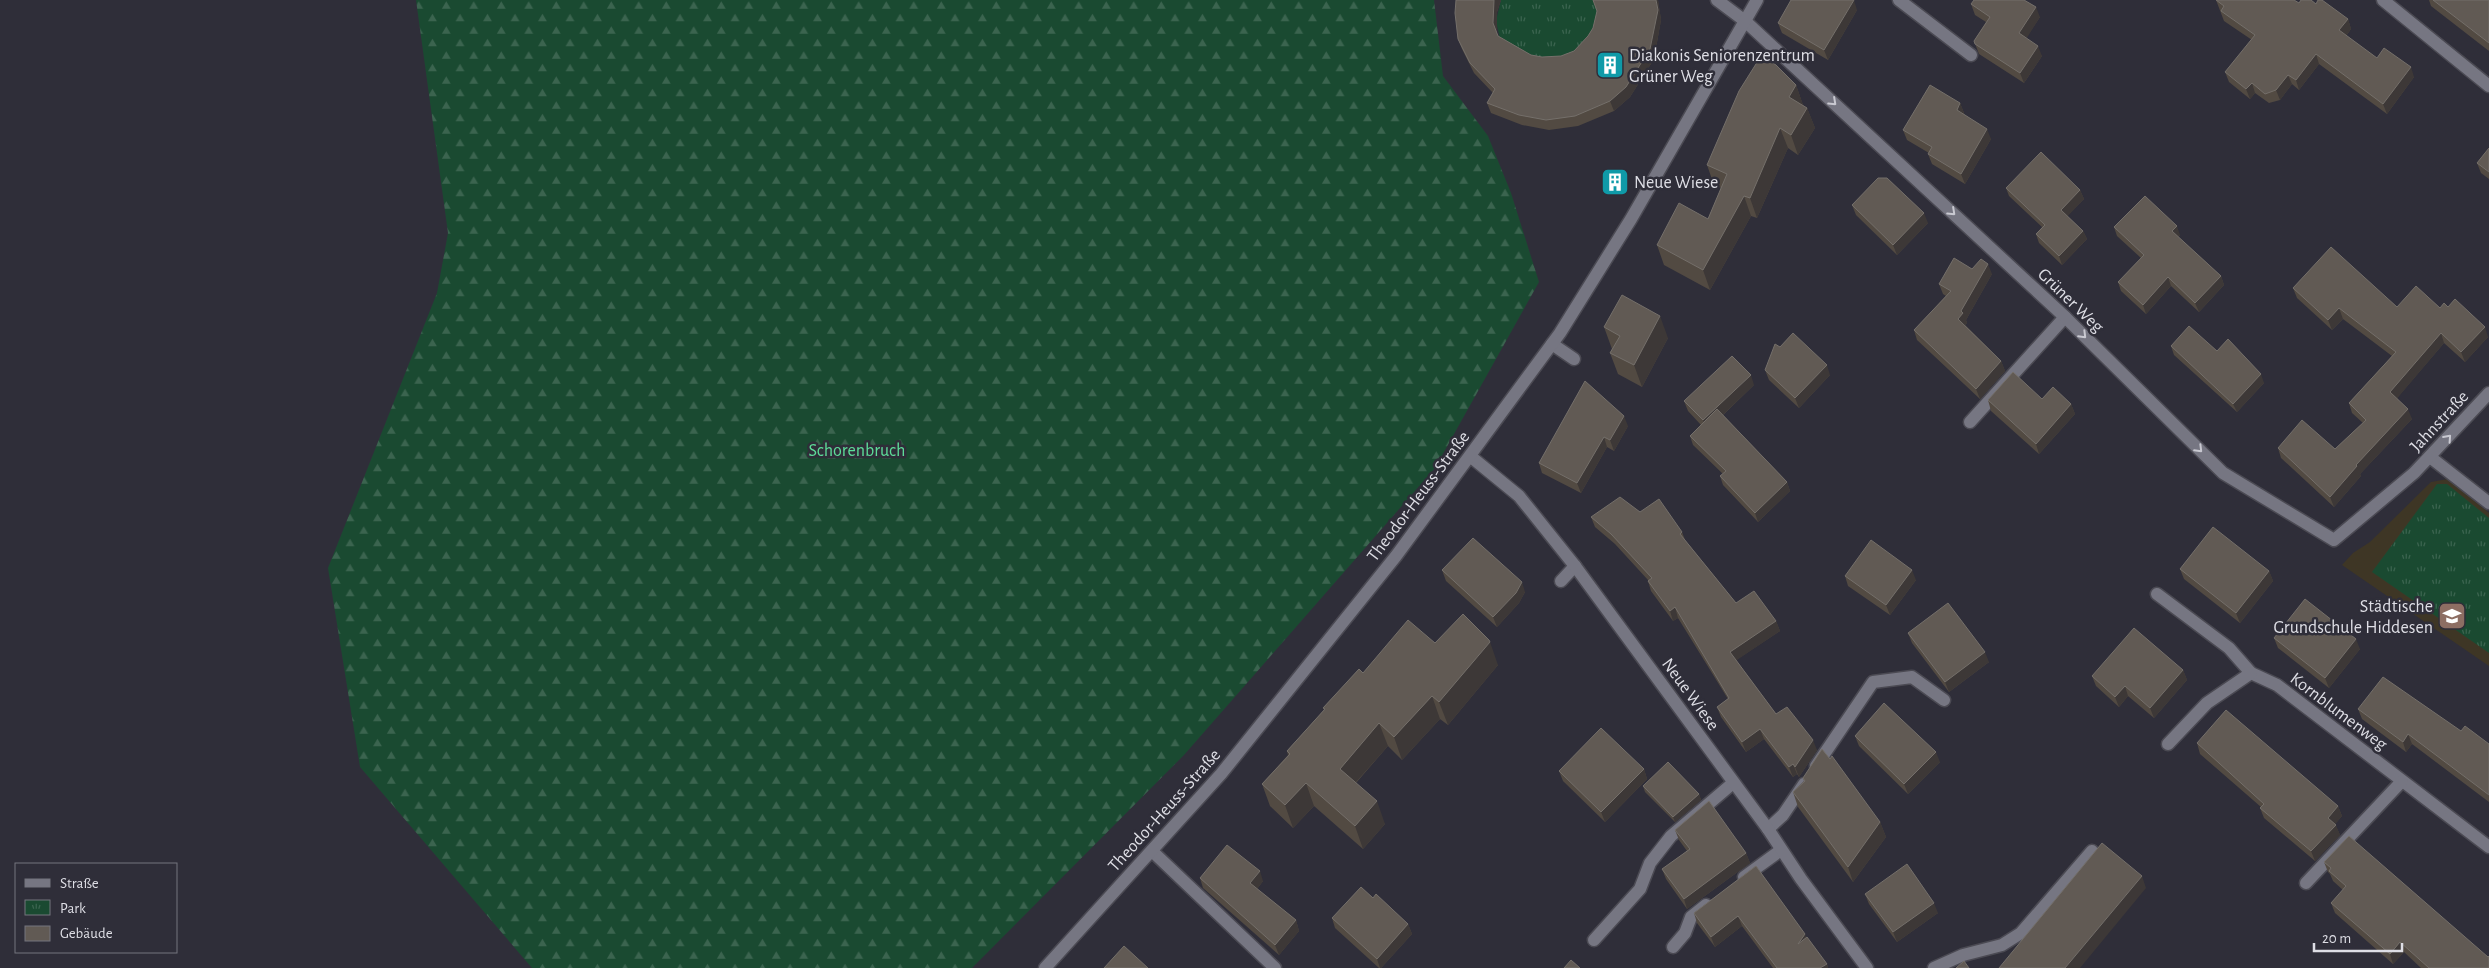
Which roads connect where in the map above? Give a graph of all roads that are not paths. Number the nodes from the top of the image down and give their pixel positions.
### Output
1 (1717, 0) edge
2 (1757, 0) edge
3 (1899, 0) edge
4 (2392, 3) edge
5 (1746, 21) junction
6 (1971, 55) dead end
7 (2489, 86) edge
8 (2065, 318) junction
9 (1552, 344) junction
10 (1574, 359) dead end
11 (2489, 393) edge
12 (1970, 422) dead end
13 (1470, 456) junction
14 (2430, 457) junction
15 (2414, 473) joint
16 (2489, 503) edge
17 (1575, 566) junction
18 (1561, 581) dead end
19 (2157, 594) dead end
20 (2251, 673) junction
21 (1944, 700) dead end
22 (2168, 744) dead end
23 (2402, 781) junction
24 (1732, 782) junction
25 (1768, 829) junction
26 (2489, 847) edge
27 (1781, 850) junction
28 (1152, 851) junction
29 (2092, 851) dead end
30 (1736, 883) edge
31 (2306, 883) dead end
32 (1713, 900) edge
33 (1594, 940) dead end
34 (1673, 947) dead end
35 (1862, 966) edge
36 (1044, 968) edge
37 (1275, 968) edge
38 (1934, 968) edge

1 - 5 street, Grüner Weg
2 - 5 street, Theodor-Heuss-Straße
3 - 6 street
4 - 7 street
5 -> 8 street, Grüner Weg
5 - 9 street, Theodor-Heuss-Straße
8 - 12 street
8 -> 15 street, Grüner Weg
9 - 10 street
9 - 13 street, Theodor-Heuss-Straße
14 -> 11 street, Jahnstraße
13 - 17 street, Neue Wiese
13 - 28 street, Theodor-Heuss-Straße
14 - 15 street, Jahnstraße
14 - 16 street
17 - 18 street
17 - 24 street, Neue Wiese
19 - 20 street, Kornblumenweg
20 - 22 street
20 - 23 street, Kornblumenweg
21 - 25 street
23 - 26 street, Kornblumenweg
23 - 31 street
24 - 25 street, Neue Wiese
24 - 33 street
25 - 27 street, Neue Wiese
27 - 30 street
27 - 35 street, Neue Wiese
28 - 36 street, Theodor-Heuss-Straße
28 - 37 street
29 - 38 street
32 - 34 street

